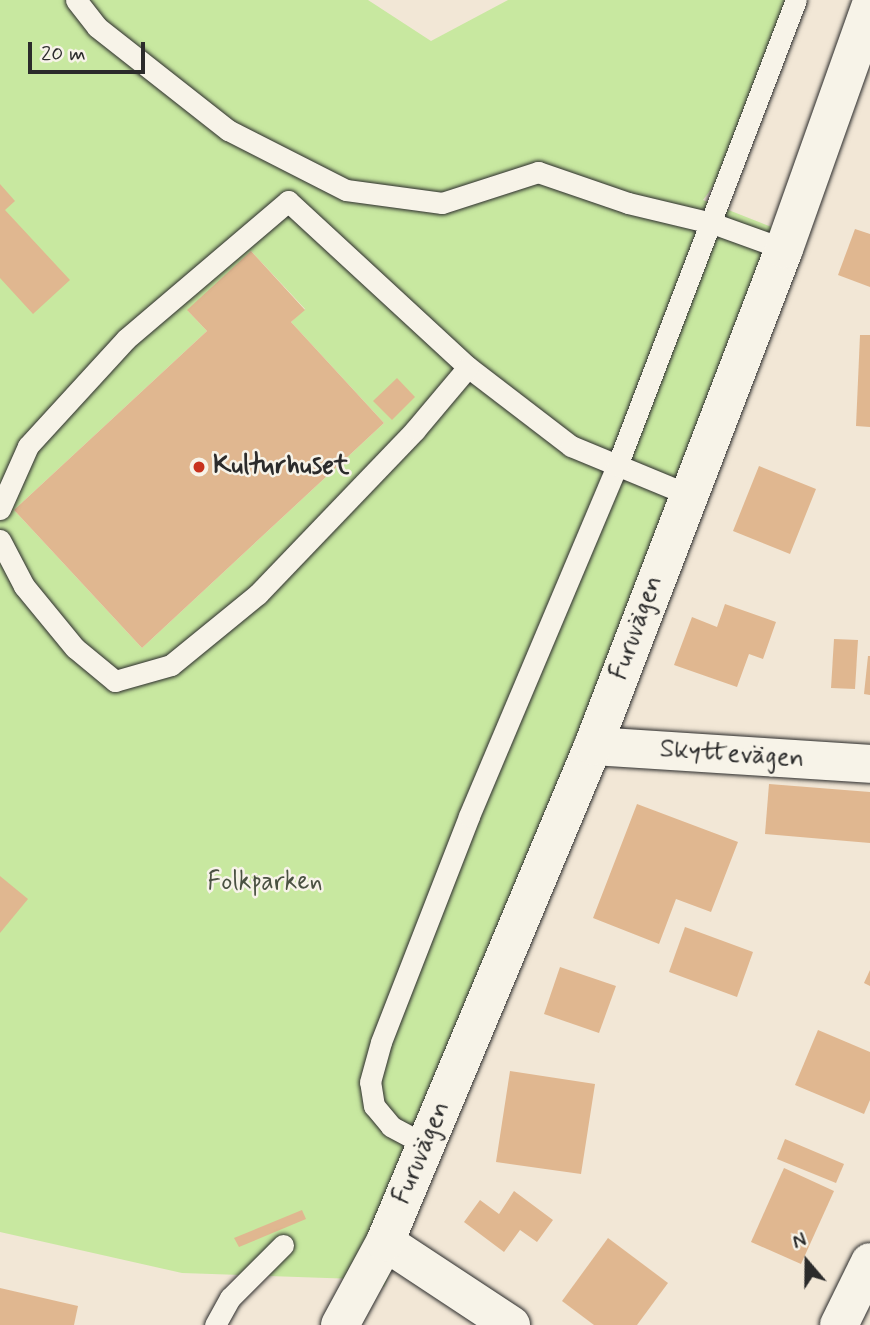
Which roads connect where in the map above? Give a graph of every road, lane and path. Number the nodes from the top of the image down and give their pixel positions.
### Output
1 (76, 0) edge
2 (796, 0) edge
3 (870, 7) edge
4 (712, 223) junction
5 (784, 249) junction
6 (468, 367) junction
7 (617, 466) junction
8 (687, 494) junction
9 (0, 509) edge
10 (0, 540) edge
11 (593, 746) junction
12 (870, 764) edge
13 (426, 1145) junction
14 (385, 1242) junction
15 (283, 1245) dead end
16 (870, 1262) edge
17 (215, 1325) edge
18 (340, 1325) edge
19 (511, 1325) edge
20 (839, 1325) edge

1 - 4 lane
2 - 4 lane
3 - 5 street, Furuvägen
4 - 5 lane
4 - 7 lane
5 - 8 street, Furuvägen
6 - 7 lane
6 - 9 lane
6 - 10 lane
7 - 8 lane
7 - 13 lane
8 - 11 street, Furuvägen
11 - 12 street, Skyttevägen
11 - 13 street, Furuvägen
13 - 14 street, Furuvägen
14 - 18 street, Furuvägen
14 - 19 street
15 - 17 lane
16 - 20 street

